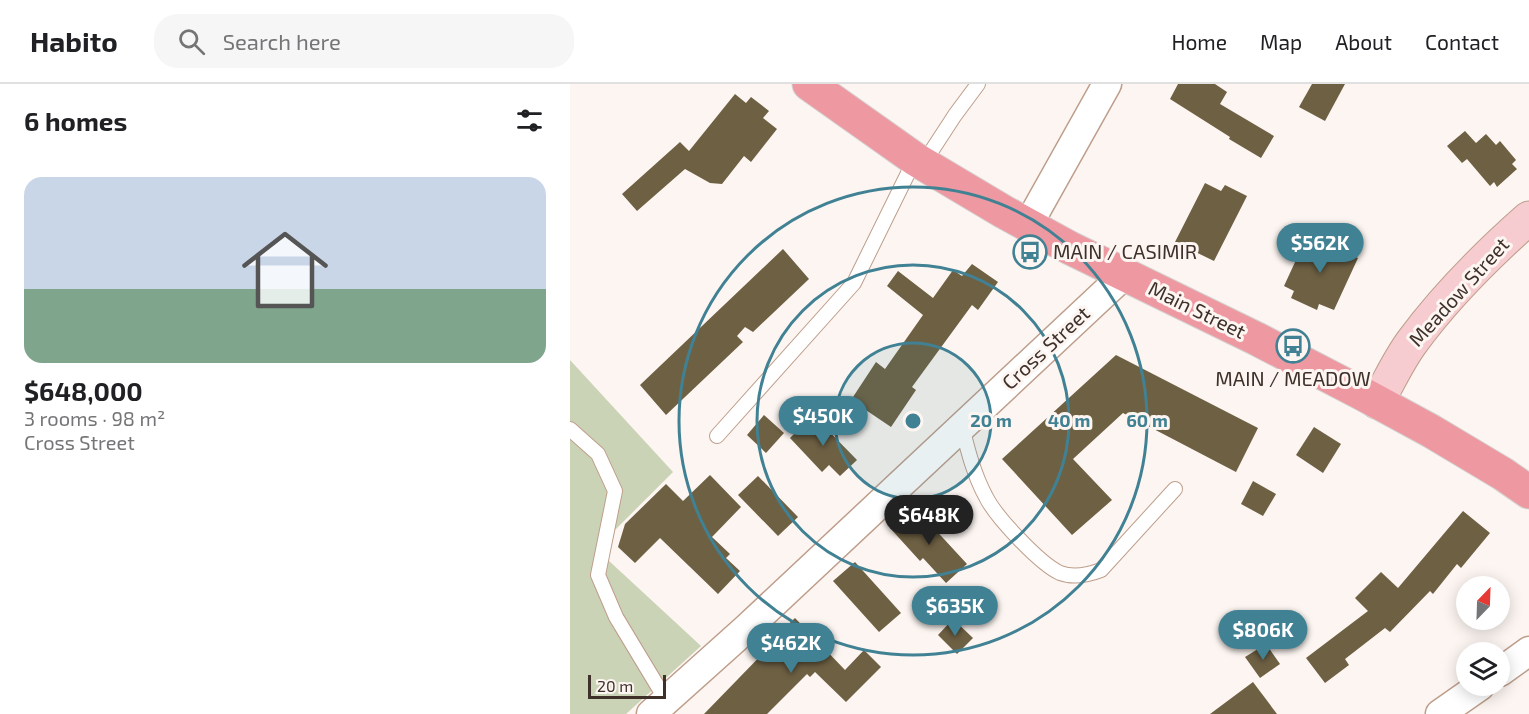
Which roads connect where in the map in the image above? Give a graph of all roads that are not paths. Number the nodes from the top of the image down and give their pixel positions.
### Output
1 (809, 84) edge
2 (978, 84) edge
3 (1107, 84) edge
4 (919, 161) junction
5 (1529, 218) edge
6 (1028, 225) junction
7 (1124, 275) junction
8 (1377, 402) junction
9 (962, 427) junction
10 (570, 429) edge
11 (717, 436) dead end
12 (1175, 489) dead end
13 (1529, 492) edge
14 (1529, 651) edge
15 (1510, 665) edge
16 (1466, 696) edge
17 (658, 707) edge
18 (1440, 714) edge

1 - 4 main road, Main Street
2 - 4 lane
3 - 6 street
4 - 6 main road, Main Street
4 - 11 lane
5 - 8 street, Meadow Street
6 - 7 main road, Main Street
7 - 8 main road, Main Street
7 - 9 street, Cross Street
8 - 13 main road, Main Street
9 - 12 lane
9 - 17 street, Cross Street
10 - 17 lane
14 - 15 street
16 - 18 street

